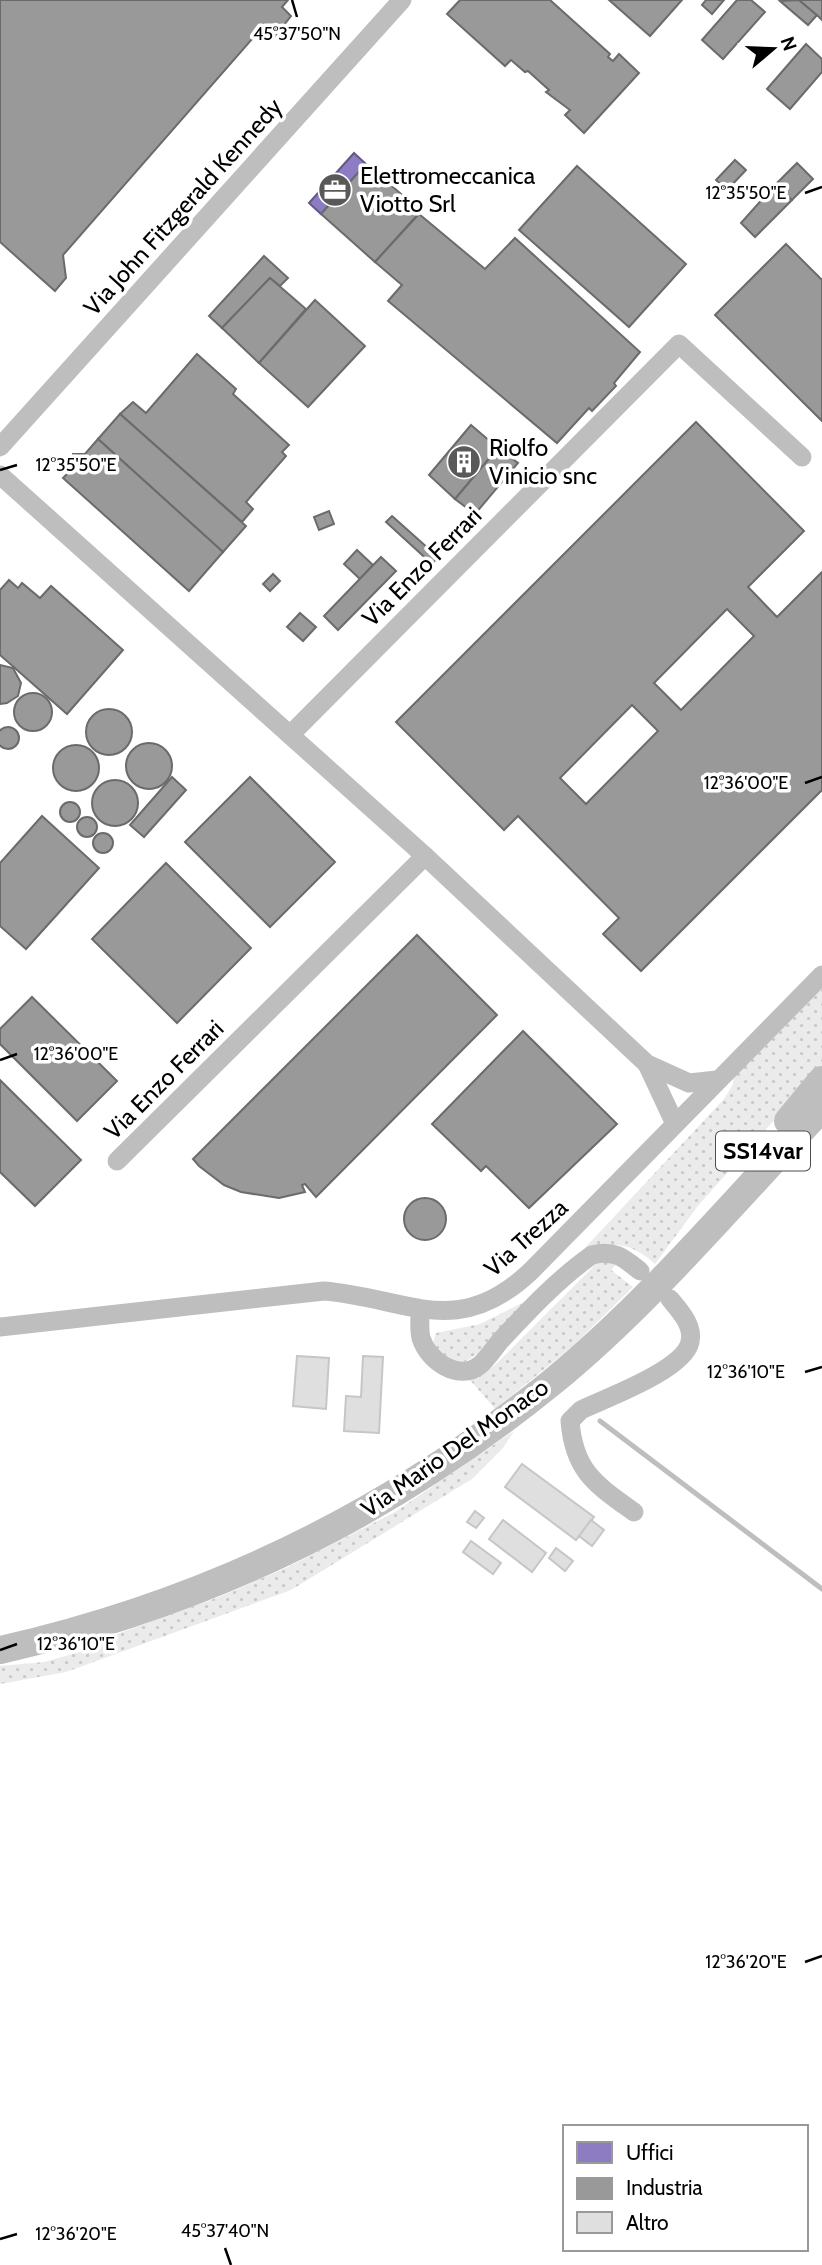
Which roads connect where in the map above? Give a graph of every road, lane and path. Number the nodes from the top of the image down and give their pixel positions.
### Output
1 (402, 0) edge
2 (0, 447) edge
3 (802, 457) dead end
4 (0, 475) edge
5 (290, 734) junction
6 (425, 856) junction
7 (822, 975) edge
8 (647, 1064) junction
9 (670, 1076) junction
10 (717, 1080) junction
11 (822, 1080) edge
12 (663, 1098) junction
13 (690, 1108) junction
14 (822, 1108) edge
15 (675, 1124) junction
16 (822, 1136) edge
17 (117, 1161) dead end
18 (710, 1227) junction
19 (640, 1271) dead end
20 (670, 1299) dead end
21 (420, 1311) junction
22 (0, 1327) edge
23 (635, 1511) dead end
24 (0, 1650) edge

1 - 2 street, Via John Fitzgerald Kennedy
3 - 5 street, Via Enzo Ferrari
4 - 5 street
5 - 6 street
6 - 8 street
6 - 17 street, Via Enzo Ferrari
7 - 10 street, Via Trezza
8 - 9 street
8 - 12 street
9 - 10 street
9 - 13 street
10 - 13 street, Via Trezza
11 - 18 highway, SS14var
12 - 13 street
12 - 15 street
13 - 15 street, Via Trezza
14 - 18 highway, Via Mario Del Monaco
15 - 21 street, Via Trezza
16 - 18 highway, SS14var
18 - 24 highway, Via Mario Del Monaco
19 - 21 street
20 - 23 street
21 - 22 street, Via Trezza

